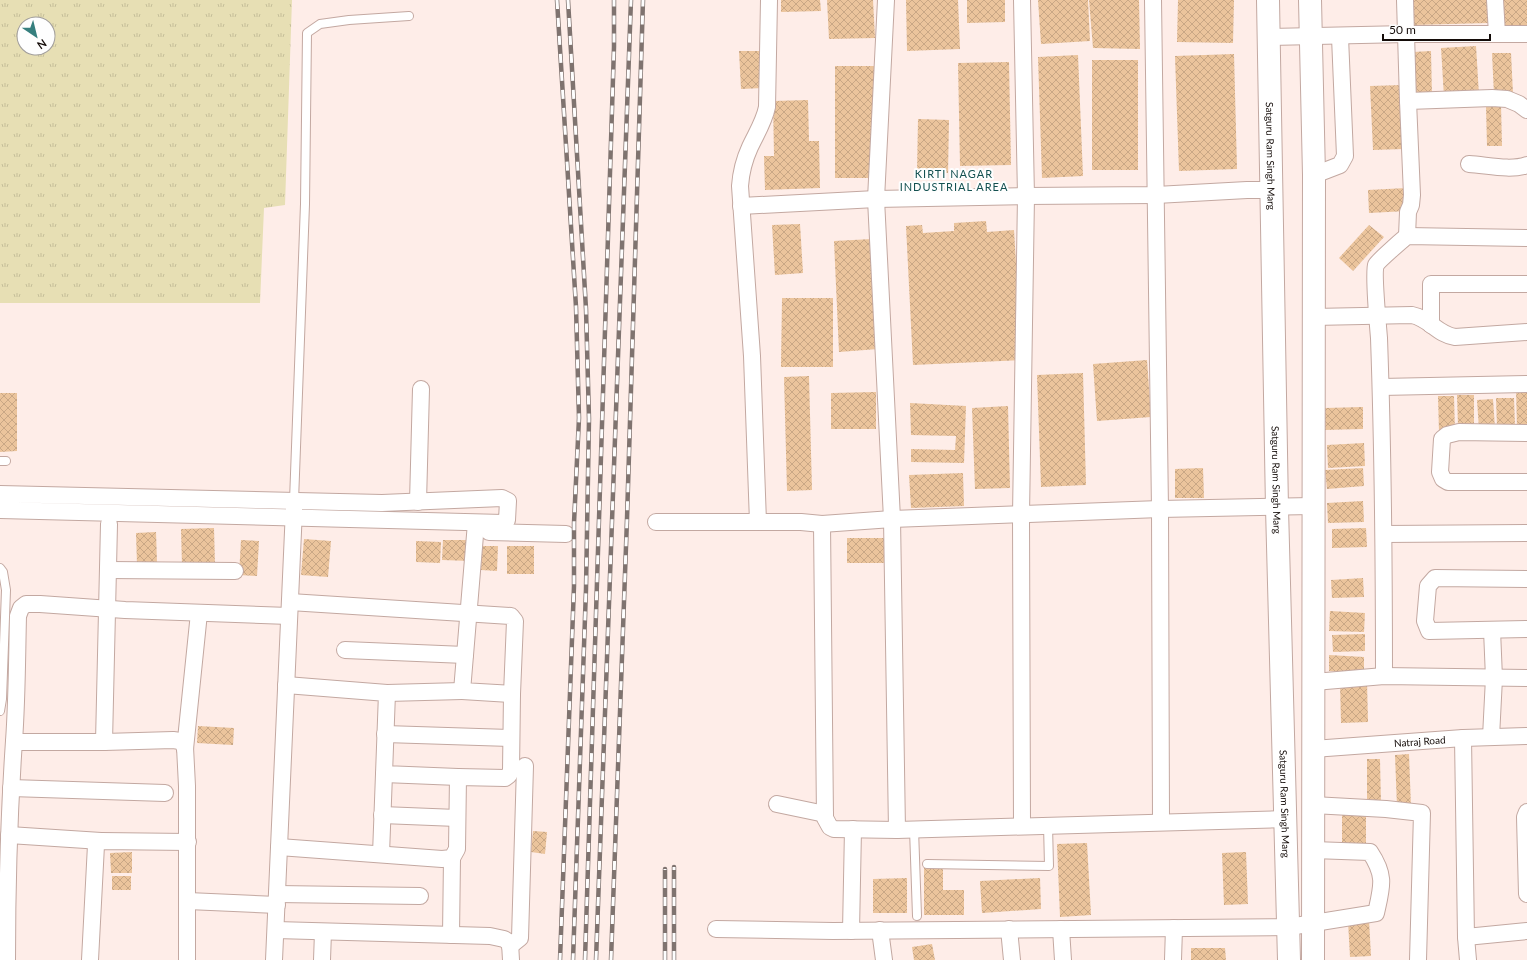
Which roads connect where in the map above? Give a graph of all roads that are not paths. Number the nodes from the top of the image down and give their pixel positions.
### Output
1 (769, 0) edge
2 (886, 0) edge
3 (1022, 0) edge
4 (1153, 0) edge
5 (1268, 0) edge
6 (1310, 0) edge
7 (1405, 0) edge
8 (1495, 0) edge
9 (409, 16) dead end
10 (1407, 34) junction
11 (1497, 34) junction
12 (1527, 34) edge
13 (1311, 36) junction
14 (1340, 36) junction
15 (1269, 37) junction
16 (1408, 101) junction
17 (1527, 110) edge
18 (1469, 164) dead end
19 (1527, 165) edge
20 (1314, 175) junction
21 (1272, 190) junction
22 (1156, 195) junction
23 (1026, 196) junction
24 (876, 199) junction
25 (741, 206) junction
26 (1407, 236) junction
27 (1527, 238) edge
28 (1527, 284) edge
29 (1378, 315) junction
30 (1314, 317) junction
31 (1431, 324) junction
32 (1527, 332) edge
33 (1527, 384) edge
34 (1381, 387) junction
35 (421, 389) dead end
36 (1527, 433) edge
37 (1527, 482) edge
38 (0, 494) edge
39 (294, 501) junction
40 (418, 502) junction
41 (1313, 506) junction
42 (1278, 508) junction
43 (1160, 509) junction
44 (0, 510) edge
45 (1021, 515) junction
46 (293, 518) junction
47 (892, 520) junction
48 (656, 522) dead end
49 (758, 522) junction
50 (109, 524) dead end
51 (822, 524) junction
52 (476, 527) junction
53 (1527, 533) edge
54 (566, 534) dead end
55 (1384, 534) junction
56 (0, 568) edge
57 (108, 570) junction
58 (235, 571) dead end
59 (1527, 579) edge
60 (107, 608) junction
61 (289, 609) junction
62 (199, 613) junction
63 (468, 613) junction
64 (1527, 629) edge
65 (1492, 630) junction
66 (345, 650) dead end
67 (465, 655) junction
68 (1384, 676) junction
69 (1494, 678) junction
70 (1527, 678) edge
71 (1314, 682) junction
72 (286, 685) junction
73 (462, 691) junction
74 (387, 693) junction
75 (512, 694) junction
76 (0, 711) edge
77 (385, 734) junction
78 (1527, 736) edge
79 (1491, 737) junction
80 (511, 738) junction
81 (1463, 738) junction
82 (104, 742) junction
83 (185, 749) junction
84 (1313, 749) junction
85 (8, 754) edge
86 (525, 766) dead end
87 (384, 774) junction
88 (458, 777) junction
89 (11, 788) junction
90 (165, 793) dead end
91 (777, 804) dead end
92 (1313, 805) junction
93 (1527, 812) edge
94 (825, 814) junction
95 (382, 816) junction
96 (457, 818) junction
97 (1286, 819) junction
98 (1161, 821) junction
99 (1048, 825) junction
100 (1022, 826) junction
101 (914, 829) junction
102 (853, 830) junction
103 (897, 830) junction
104 (9, 835) junction
105 (101, 841) junction
106 (188, 842) junction
107 (279, 847) junction
108 (1313, 850) junction
109 (382, 854) junction
110 (452, 858) junction
111 (927, 864) dead end
112 (1527, 894) edge
113 (420, 896) dead end
114 (277, 900) junction
115 (188, 901) junction
116 (4, 902) edge
117 (917, 916) dead end
118 (1314, 924) junction
119 (1289, 927) junction
120 (1174, 928) junction
121 (716, 929) dead end
122 (1009, 929) junction
123 (1061, 929) junction
124 (276, 930) junction
125 (880, 930) junction
126 (851, 931) junction
127 (1527, 931) edge
128 (323, 932) junction
129 (451, 935) junction
130 (1466, 937) junction
131 (510, 953) edge
132 (7, 960) edge
133 (90, 960) edge
134 (187, 960) edge
135 (274, 960) edge
136 (322, 960) edge
137 (884, 960) edge
138 (1012, 960) edge
139 (1063, 960) edge
140 (1173, 960) edge
141 (1289, 960) edge
142 (1313, 960) edge
143 (1418, 960) edge
144 (1468, 960) edge

1 - 25 street
2 - 24 street
3 - 23 street
4 - 22 street
5 - 15 main road, Satguru Ram Singh Marg
6 - 13 main road
7 - 10 street
8 - 11 street
9 - 39 lane
10 - 11 street
10 - 14 street
10 - 16 street
11 - 12 street
13 - 14 street
13 - 15 street
13 - 20 main road
14 - 20 street
15 - 21 main road, Satguru Ram Singh Marg
16 - 17 street
16 - 26 street
18 - 19 street
20 - 30 main road
21 - 22 street
21 - 42 main road, Satguru Ram Singh Marg
22 - 23 street
22 - 43 street
23 - 24 street
23 - 45 street
24 - 25 street
24 - 47 street
25 - 49 street
26 - 27 street
26 - 29 street
28 - 31 street
29 - 30 street
29 - 31 street
29 - 34 street
30 - 41 main road
31 - 32 street
33 - 34 street
34 - 55 street
35 - 40 street
36 - 37 street
38 - 39 street
39 - 40 street
39 - 46 street
40 - 52 street
41 - 42 street
41 - 71 main road
42 - 43 street
42 - 97 main road, Satguru Ram Singh Marg
43 - 45 street
43 - 98 street
44 - 46 street
45 - 47 street
45 - 100 street
46 - 52 street
46 - 61 street
47 - 51 street
47 - 103 street
48 - 49 street
49 - 51 street
50 - 57 street
51 - 94 street
52 - 54 street
52 - 63 street
53 - 55 street
55 - 68 street
56 - 76 lane
57 - 58 street
57 - 60 street
59 - 65 street
60 - 62 street
60 - 82 street
60 - 85 street
61 - 62 street
61 - 63 street
61 - 72 street
62 - 83 street
63 - 67 street
63 - 75 street
64 - 65 street
65 - 69 street
66 - 67 street
67 - 73 street
68 - 69 street
68 - 71 street
69 - 70 street
69 - 79 street
71 - 84 main road
72 - 74 street
72 - 107 street
73 - 74 street
73 - 75 street
74 - 77 street
75 - 80 street
77 - 80 street
77 - 87 street
78 - 79 street, Natraj Road
79 - 81 street, Natraj Road
80 - 88 street
81 - 84 street, Natraj Road
81 - 130 street
82 - 83 street
82 - 85 street
83 - 106 street
84 - 92 main road
85 - 89 street
86 - 131 street
87 - 88 street
87 - 95 street
88 - 96 street
89 - 90 street
89 - 104 street
91 - 94 street
92 - 108 main road
92 - 143 street
93 - 112 street
94 - 102 street
95 - 96 street
95 - 109 street
96 - 110 street
97 - 98 street
97 - 119 main road, Satguru Ram Singh Marg
98 - 99 street
99 - 100 street
99 - 111 lane
100 - 101 street
101 - 103 street
101 - 117 lane
102 - 103 street
102 - 126 street
104 - 105 street
104 - 116 street
105 - 106 street
105 - 133 street
106 - 115 street
107 - 109 street
107 - 114 street
108 - 118 main road
108 - 118 street
109 - 110 street
110 - 129 street
113 - 114 street
114 - 115 street
114 - 124 street
115 - 134 street
116 - 132 street
118 - 119 street
118 - 142 main road
119 - 120 street
119 - 141 main road, Satguru Ram Singh Marg
120 - 123 street
120 - 140 street
121 - 126 street
122 - 123 street
122 - 125 street
122 - 138 street
123 - 139 street
124 - 128 street
124 - 135 street
125 - 126 street
125 - 137 street
127 - 130 street
128 - 129 street
128 - 136 street
129 - 131 street
130 - 144 street

